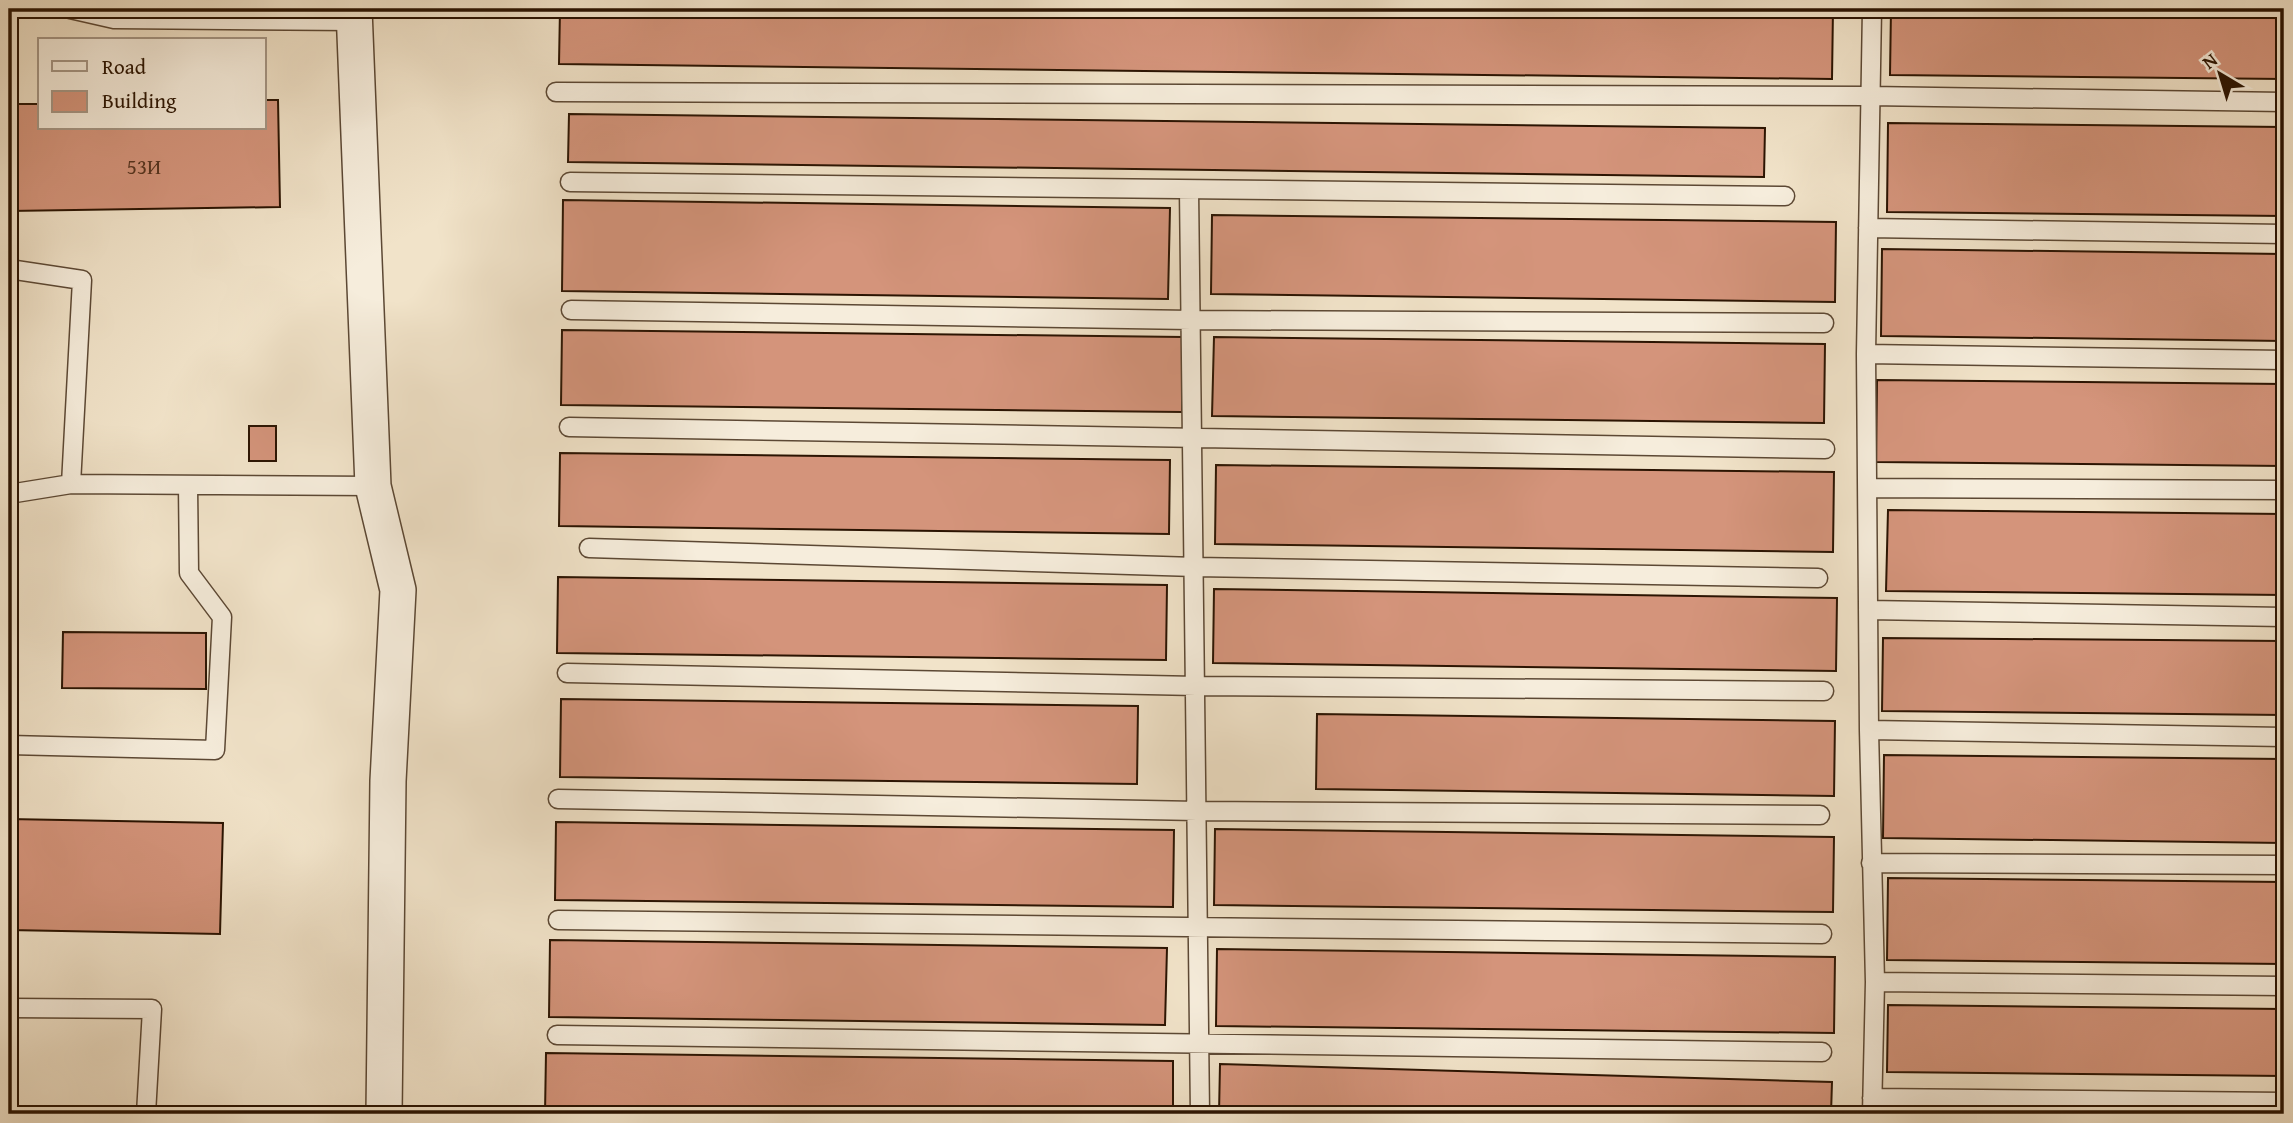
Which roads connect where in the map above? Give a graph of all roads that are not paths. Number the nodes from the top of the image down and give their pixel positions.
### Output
1 (70, 9) edge
2 (1872, 9) edge
3 (354, 15) edge
4 (556, 92) dead end
5 (1870, 96) junction
6 (2284, 103) edge
7 (570, 182) dead end
8 (1189, 190) junction
9 (1784, 196) dead end
10 (1868, 228) junction
11 (2284, 234) edge
12 (9, 269) edge
13 (571, 310) dead end
14 (1191, 320) junction
15 (1824, 323) dead end
16 (1866, 354) junction
17 (2284, 360) edge
18 (569, 427) dead end
19 (1193, 438) junction
20 (1825, 449) dead end
21 (71, 484) junction
22 (188, 485) junction
23 (373, 486) junction
24 (1867, 488) junction
25 (2284, 490) edge
26 (9, 494) edge
27 (589, 548) dead end
28 (1195, 567) junction
29 (1818, 578) dead end
30 (1868, 610) junction
31 (2284, 617) edge
32 (567, 673) dead end
33 (1196, 686) junction
34 (1824, 691) dead end
35 (1869, 730) junction
36 (2284, 737) edge
37 (9, 745) edge
38 (558, 799) dead end
39 (1197, 811) junction
40 (1820, 816) dead end
41 (1871, 863) junction
42 (2284, 865) edge
43 (558, 920) dead end
44 (1198, 929) junction
45 (1822, 934) dead end
46 (1875, 982) junction
47 (2284, 986) edge
48 (9, 1008) edge
49 (556, 1035) dead end
50 (1199, 1041) junction
51 (1822, 1052) dead end
52 (2284, 1102) edge
53 (1872, 1106) edge
54 (146, 1114) edge
55 (384, 1114) edge
56 (1200, 1114) edge

1 - 3 lane
2 - 5 lane
3 - 23 street
4 - 5 lane
5 - 6 lane
5 - 10 lane
7 - 8 lane
8 - 9 lane
8 - 14 lane
10 - 11 lane
10 - 16 lane
12 - 21 lane
13 - 14 lane
14 - 15 lane
14 - 19 lane
16 - 17 lane
16 - 24 lane
18 - 19 lane
19 - 20 lane
19 - 28 lane
21 - 22 lane
21 - 26 lane
22 - 23 lane
22 - 37 lane
23 - 55 street
24 - 25 lane
24 - 30 lane
27 - 28 lane
28 - 29 lane
28 - 33 lane
30 - 31 lane
30 - 35 lane
32 - 33 lane
33 - 34 lane
33 - 39 lane
35 - 36 lane
35 - 41 lane
38 - 39 lane
39 - 40 lane
39 - 44 lane
41 - 42 lane
41 - 46 lane
43 - 44 lane
44 - 45 lane
44 - 50 lane
46 - 47 lane
46 - 53 lane
48 - 54 lane
49 - 50 lane
50 - 51 lane
50 - 56 lane
52 - 53 lane

